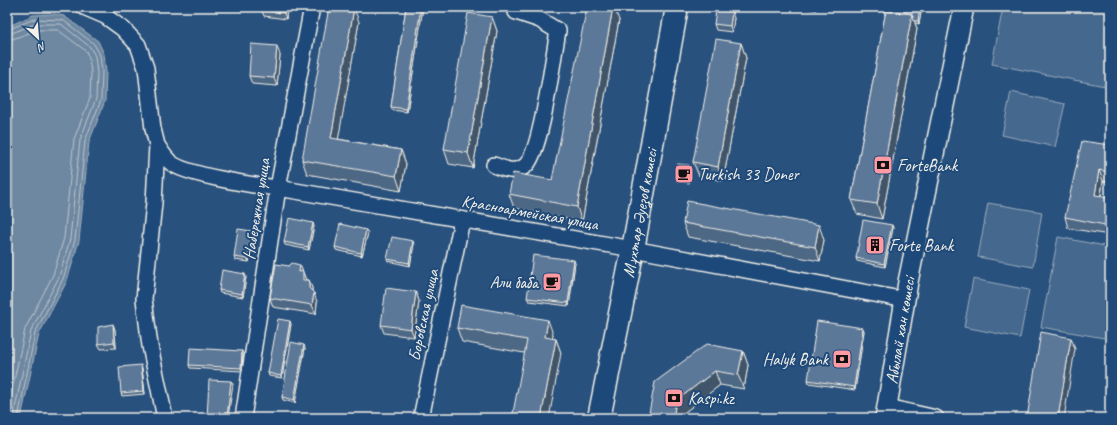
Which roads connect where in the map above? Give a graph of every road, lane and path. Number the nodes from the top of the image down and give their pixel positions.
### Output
1 (84, 7) edge
2 (310, 7) edge
3 (677, 7) edge
4 (964, 7) edge
5 (516, 12) dead end
6 (157, 145) junction
7 (494, 165) dead end
8 (278, 188) junction
9 (462, 220) junction
10 (633, 249) junction
11 (906, 300) junction
12 (886, 413) edge
13 (165, 418) edge
14 (243, 418) edge
15 (421, 418) edge
16 (599, 418) edge
17 (936, 418) edge

1 - 6 street
2 - 8 street, Набережная улица
3 - 10 main road, Мұхтар Әуезов көшесі
4 - 11 street, Абылай хан көшесі
5 - 7 street
6 - 8 street, Красноармейская улица
6 - 13 street
8 - 9 street, Красноармейская улица
8 - 14 street, Набережная улица
9 - 10 street, Красноармейская улица
9 - 15 street, Боровская улица
10 - 11 street, Красноармейская улица
10 - 16 main road, Мұхтар Әуезов көшесі
11 - 12 street, Абылай хан көшесі
12 - 17 street

